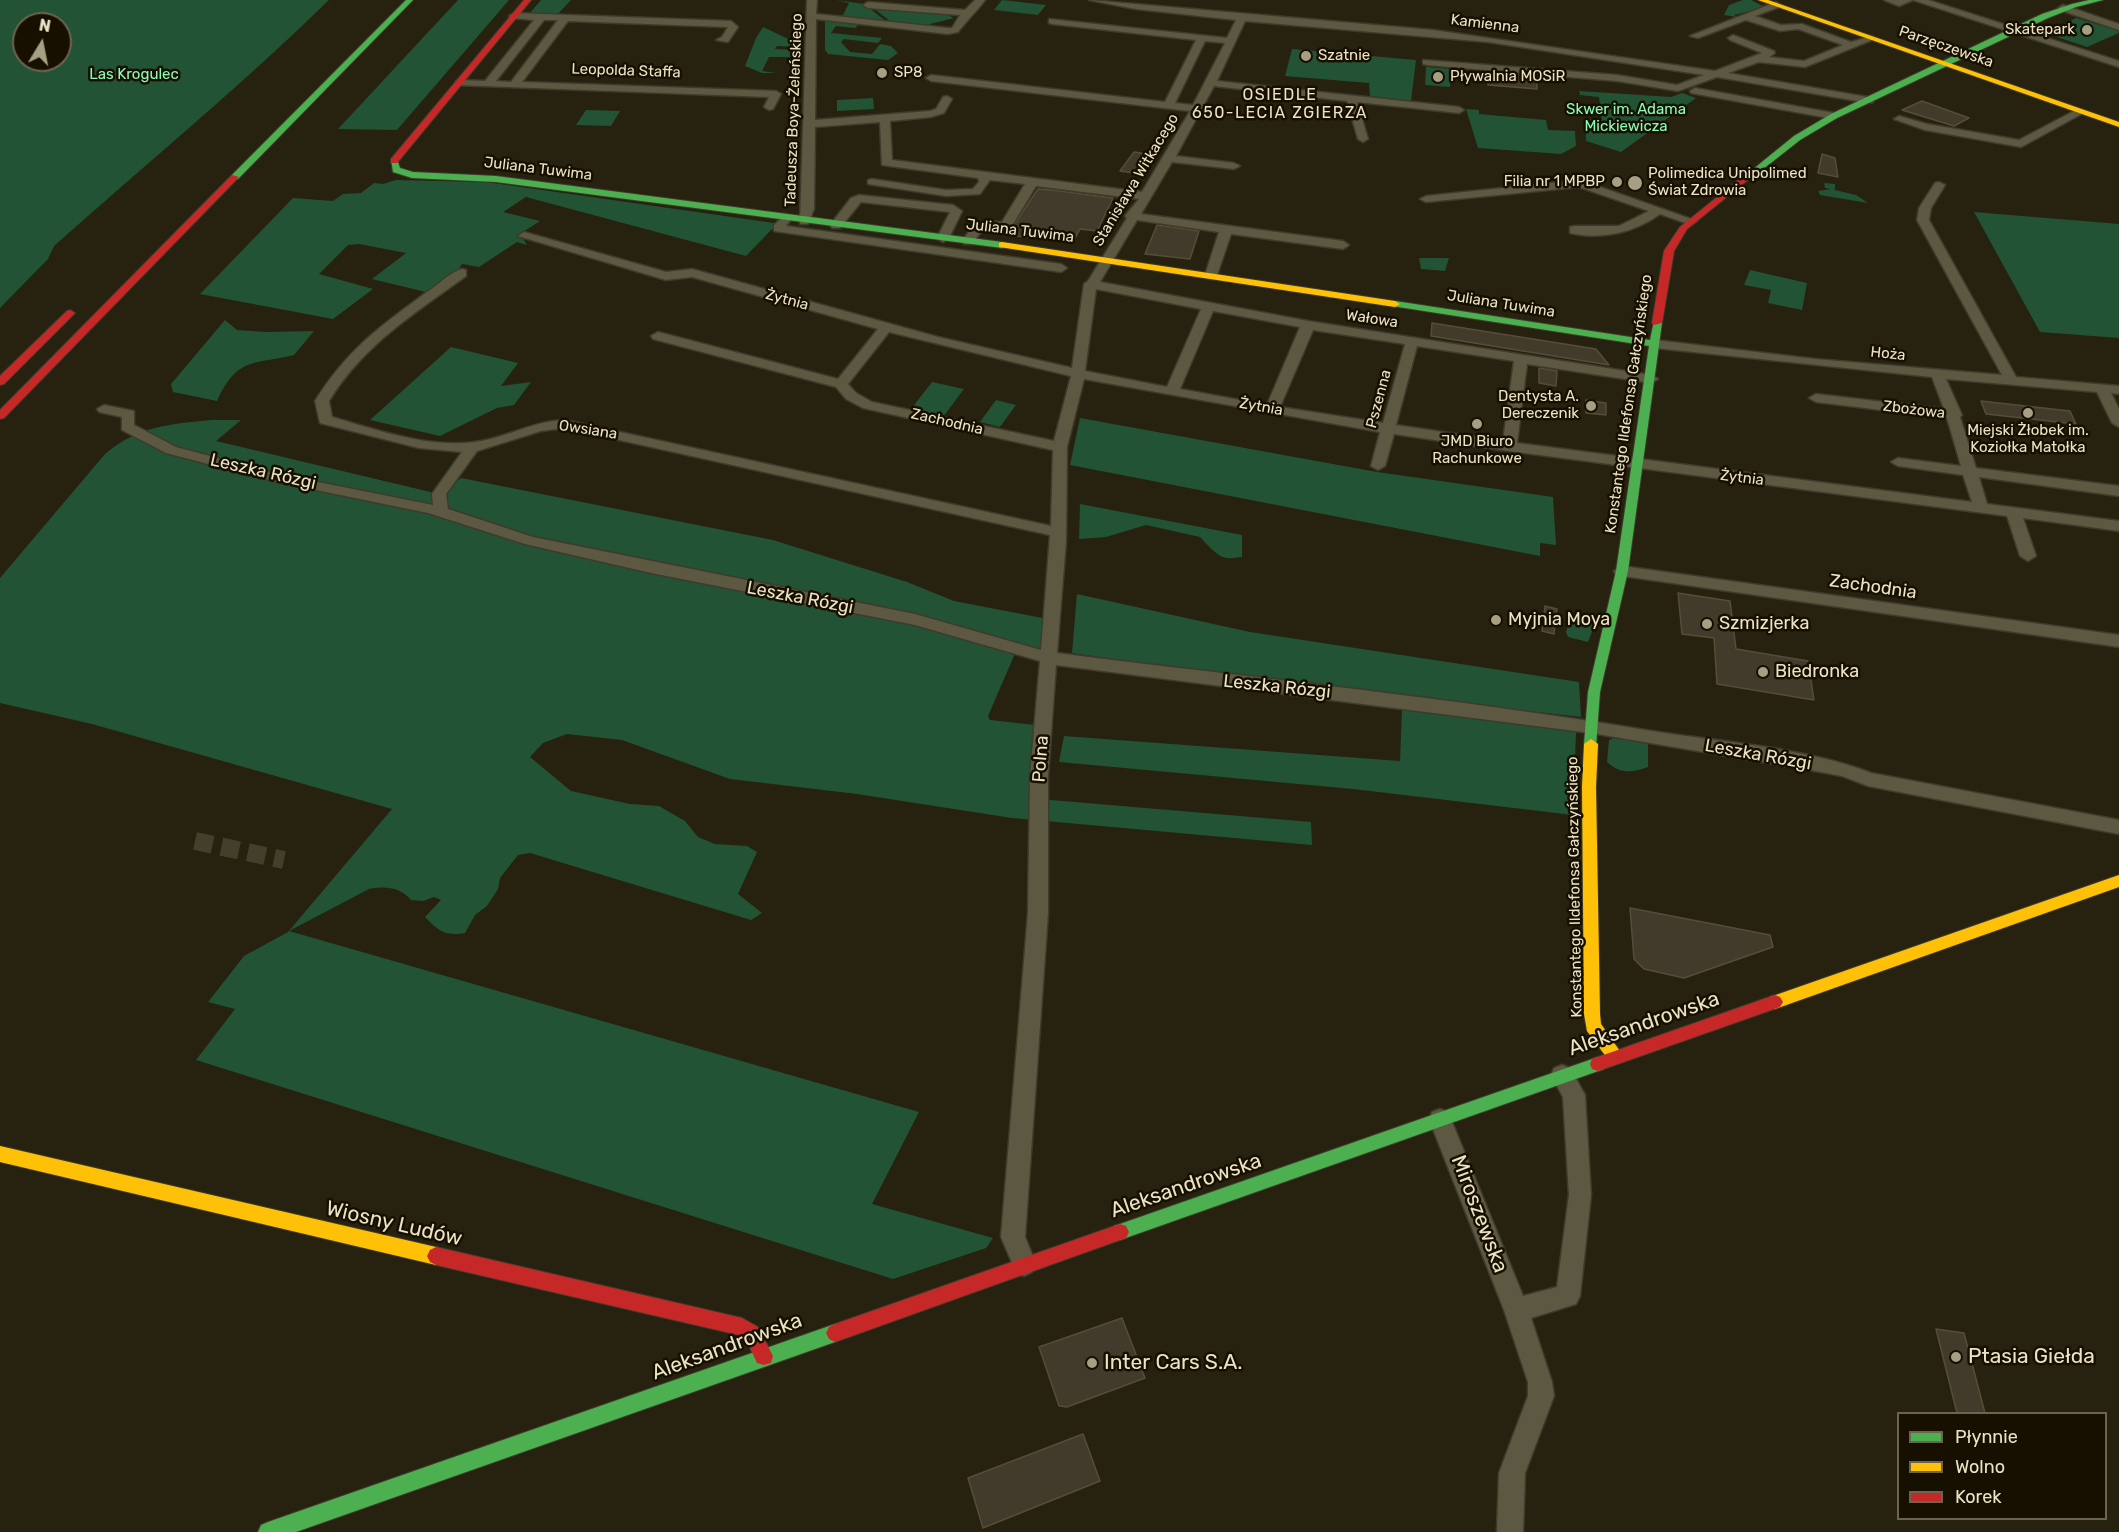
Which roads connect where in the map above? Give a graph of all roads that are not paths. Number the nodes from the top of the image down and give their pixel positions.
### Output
1 (410, 0) edge
2 (528, 0) edge
3 (812, 0) edge
4 (980, 0) edge
5 (1094, 0) edge
6 (1761, 0) edge
7 (1889, 0) edge
8 (1908, 0) edge
9 (1918, 0) edge
10 (2100, 0) edge
11 (2066, 4) edge
12 (868, 5) dead end
13 (1776, 5) junction
14 (966, 13) junction
15 (514, 16) junction
16 (813, 16) junction
17 (1745, 16) junction
18 (541, 17) junction
19 (565, 18) junction
20 (1241, 19) junction
21 (1052, 21) dead end
22 (2119, 27) edge
23 (2015, 30) junction
24 (1695, 36) dead end
25 (1202, 37) junction
26 (1733, 38) dead end
27 (1869, 38) junction
28 (721, 39) dead end
29 (1231, 41) junction
30 (1851, 45) junction
31 (1758, 58) junction
32 (1427, 62) dead end
33 (1945, 64) junction
34 (2119, 64) edge
35 (1719, 73) junction
36 (931, 78) dead end
37 (460, 83) junction
38 (1211, 83) junction
39 (488, 84) junction
40 (515, 84) junction
41 (1695, 91) dead end
42 (1351, 98) junction
43 (947, 99) dead end
44 (1869, 100) junction
45 (1169, 105) junction
46 (770, 107) dead end
47 (1196, 109) junction
48 (1459, 110) dead end
49 (2080, 112) junction
50 (1834, 116) junction
51 (885, 118) junction
52 (1899, 119) dead end
53 (810, 124) junction
54 (2119, 125) edge
55 (1363, 139) dead end
56 (1169, 158) junction
57 (1234, 166) dead end
58 (983, 175) junction
59 (872, 182) dead end
60 (1032, 182) junction
61 (1939, 185) dead end
62 (1144, 196) junction
63 (1426, 199) dead end
64 (1658, 210) junction
65 (1131, 216) junction
66 (786, 218) junction
67 (804, 221) junction
68 (1691, 221) junction
69 (836, 225) junction
70 (1224, 229) junction
71 (1574, 231) dead end
72 (524, 236) dead end
73 (943, 238) junction
74 (968, 242) junction
75 (1343, 245) dead end
76 (1037, 250) junction
77 (1106, 259) junction
78 (1030, 263) junction
79 (1060, 268) dead end
80 (462, 273) dead end
81 (1210, 275) junction
82 (1090, 284) junction
83 (82, 301) dead end
84 (1209, 305) junction
85 (1308, 325) junction
86 (886, 327) junction
87 (658, 336) dead end
88 (1412, 342) junction
89 (1655, 344) junction
90 (1521, 359) junction
91 (1078, 374) junction
92 (1938, 375) junction
93 (1651, 379) junction
94 (0, 382) edge
95 (2012, 382) junction
96 (841, 384) junction
97 (2102, 389) junction
98 (2119, 390) edge
99 (1172, 391) junction
100 (1816, 398) dead end
101 (1272, 409) junction
102 (104, 410) dead end
103 (1955, 415) junction
104 (0, 416) edge
105 (2119, 423) edge
106 (1388, 430) junction
107 (1060, 447) junction
108 (1509, 447) junction
109 (472, 448) junction
110 (1898, 462) dead end
111 (1638, 465) junction
112 (1378, 466) dead end
113 (1969, 471) junction
114 (2119, 492) edge
115 (1981, 507) junction
116 (2013, 511) junction
117 (441, 513) junction
118 (2119, 526) edge
119 (1058, 532) junction
120 (2028, 556) dead end
121 (1622, 571) junction
122 (2119, 641) edge
123 (1050, 658) junction
124 (1591, 727) junction
125 (2119, 826) edge
126 (2119, 881) edge
127 (1616, 1057) junction
128 (1562, 1075) junction
129 (1440, 1119) junction
130 (0, 1154) edge
131 (1024, 1264) junction
132 (1516, 1310) junction
133 (764, 1356) junction
134 (268, 1532) edge
135 (1510, 1532) edge

1 - 104 main road
2 - 15 main road
3 - 16 street, Tadeusza Boya-Żeleńskiego
4 - 14 street
5 - 20 street, Kamienna
6 - 13 main road, Parzęczewska
7 - 8 street
9 - 23 street
10 - 11 main road, Konstantego Ildefonsa Gałczyńskiego
11 - 22 street
11 - 23 main road, Konstantego Ildefonsa Gałczyńskiego
12 - 14 street
13 - 17 street
13 - 27 main road, Parzęczewska
14 - 16 street
15 - 18 street
15 - 37 main road
16 - 53 street, Tadeusza Boya-Żeleńskiego
17 - 24 street
17 - 30 street
18 - 19 street
18 - 39 street
19 - 28 street
19 - 40 street
20 - 29 street, Stanisława Witkacego
20 - 35 street, Kamienna
21 - 25 street
23 - 33 main road, Konstantego Ildefonsa Gałczyńskiego
23 - 34 street
25 - 29 street
25 - 45 street
26 - 31 street
27 - 30 street
27 - 33 main road, Parzęczewska
29 - 38 street, Stanisława Witkacego
30 - 31 street
31 - 35 street
32 - 35 street
33 - 44 main road, Konstantego Ildefonsa Gałczyńskiego
33 - 49 main road, Parzęczewska
35 - 44 street, Kamienna
36 - 45 street
37 - 39 street, Leopolda Staffa
37 - 66 main road, Juliana Tuwima
38 - 42 street
38 - 47 street, Stanisława Witkacego
39 - 40 street, Leopolda Staffa
40 - 46 street, Leopolda Staffa
41 - 50 street
42 - 48 street
42 - 55 street
43 - 51 street
44 - 50 main road, Konstantego Ildefonsa Gałczyńskiego
45 - 47 street
47 - 56 street, Stanisława Witkacego
49 - 52 street
49 - 54 main road, Parzęczewska
50 - 68 main road, Konstantego Ildefonsa Gałczyńskiego
51 - 53 street
51 - 58 street
53 - 67 street, Tadeusza Boya-Żeleńskiego
56 - 57 street
56 - 62 street, Stanisława Witkacego
58 - 59 street
58 - 60 street
60 - 62 street
60 - 74 street
61 - 95 street
62 - 65 street, Stanisława Witkacego
63 - 64 street
64 - 68 street
64 - 71 street
65 - 70 street
65 - 77 street, Stanisława Witkacego
66 - 67 main road, Juliana Tuwima
66 - 78 street
67 - 69 main road, Juliana Tuwima
68 - 89 main road, Konstantego Ildefonsa Gałczyńskiego
69 - 73 main road, Juliana Tuwima
69 - 73 street
70 - 75 street
70 - 81 street
72 - 86 street, Żytnia
73 - 74 main road, Juliana Tuwima
74 - 76 main road, Juliana Tuwima
76 - 77 main road, Juliana Tuwima
76 - 78 street
77 - 81 main road, Juliana Tuwima
77 - 82 street, Polna
78 - 79 street
80 - 109 street, Owsiana
81 - 89 main road, Juliana Tuwima
82 - 84 street, Wałowa
82 - 91 street, Polna
83 - 94 main road
84 - 85 street, Wałowa
84 - 99 street
85 - 88 street, Wałowa
85 - 101 street
86 - 91 street, Żytnia
86 - 96 street
87 - 96 street, Zachodnia
88 - 90 street, Wałowa
88 - 106 street, Pszenna
89 - 92 street, Hoża
89 - 93 main road, Konstantego Ildefonsa Gałczyńskiego
90 - 93 street, Wałowa
90 - 108 street
91 - 99 street, Żytnia
91 - 107 street, Polna
92 - 95 street, Hoża
92 - 103 street
93 - 111 main road, Konstantego Ildefonsa Gałczyńskiego
95 - 97 street, Hoża
96 - 107 street, Zachodnia
97 - 98 street, Hoża
97 - 105 street
99 - 101 street, Żytnia
100 - 103 street, Zbożowa
101 - 106 street, Żytnia
102 - 117 street, Leszka Rózgi
103 - 113 street, Zbożowa
106 - 108 street, Żytnia
106 - 112 street, Pszenna
107 - 119 street, Polna
108 - 111 street, Żytnia
109 - 117 street
109 - 119 street, Owsiana
110 - 113 street
111 - 115 street, Żytnia
111 - 121 main road, Konstantego Ildefonsa Gałczyńskiego
113 - 114 street
113 - 115 street, Zbożowa
115 - 116 street, Żytnia
116 - 118 street, Żytnia
116 - 120 street
117 - 123 street, Leszka Rózgi
119 - 123 street, Polna
121 - 122 street, Zachodnia
121 - 124 main road, Konstantego Ildefonsa Gałczyńskiego
123 - 124 street, Leszka Rózgi
123 - 131 street, Polna
124 - 125 street, Leszka Rózgi
124 - 127 main road, Konstantego Ildefonsa Gałczyńskiego
126 - 127 main road, Aleksandrowska
127 - 128 main road, Aleksandrowska
128 - 129 main road, Aleksandrowska
128 - 132 street
129 - 131 main road, Aleksandrowska
129 - 132 street, Miroszewska
130 - 133 main road, Wiosny Ludów
131 - 133 main road, Aleksandrowska
132 - 135 street, Miroszewska
133 - 134 main road, Aleksandrowska

